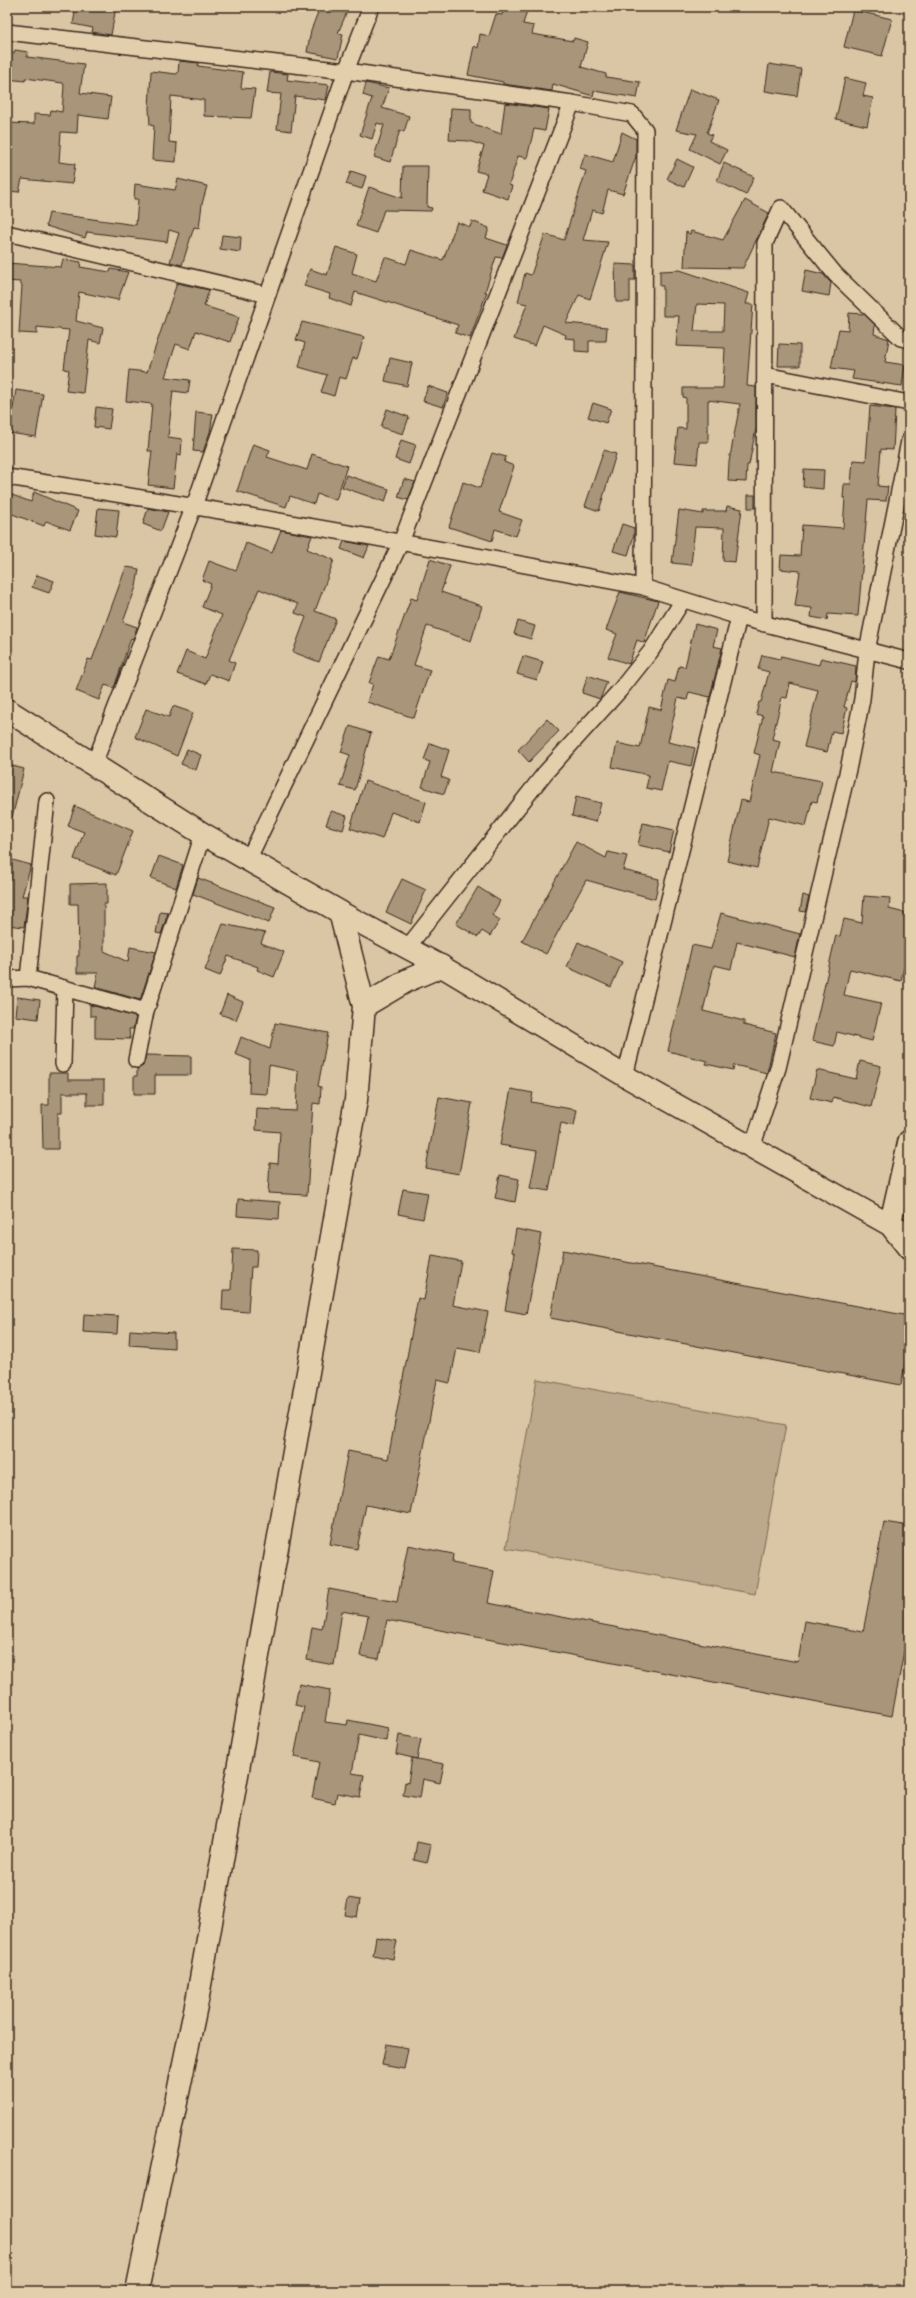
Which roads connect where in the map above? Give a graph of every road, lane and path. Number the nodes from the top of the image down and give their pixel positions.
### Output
1 (371, 7) edge
2 (7, 32) edge
3 (346, 71) junction
4 (572, 103) junction
5 (7, 233) edge
6 (268, 295) junction
7 (909, 340) edge
8 (765, 375) junction
9 (909, 403) edge
10 (909, 441) edge
11 (7, 477) edge
12 (194, 506) junction
13 (401, 542) junction
14 (643, 587) junction
15 (683, 600) junction
16 (739, 617) junction
17 (764, 624) junction
18 (867, 651) junction
19 (909, 661) edge
20 (7, 710) edge
21 (94, 764) junction
22 (47, 801) dead end
23 (203, 834) junction
24 (248, 860) junction
25 (340, 912) junction
26 (407, 948) junction
27 (441, 966) junction
28 (28, 978) junction
29 (7, 979) edge
30 (65, 988) junction
31 (364, 1006) junction
32 (146, 1011) junction
33 (136, 1060) dead end
34 (63, 1064) dead end
35 (625, 1076) junction
36 (909, 1141) edge
37 (752, 1148) junction
38 (900, 1228) edge
39 (909, 1249) edge
40 (137, 2291) edge

1 - 3 street
2 - 3 street
3 - 4 street
3 - 6 street
4 - 13 street
4 - 14 street
5 - 6 street
6 - 12 street
7 - 8 street
8 - 9 street
8 - 17 street
10 - 18 street
11 - 12 street
12 - 13 street
12 - 21 street
13 - 14 street
13 - 24 street
14 - 15 street
15 - 16 street
15 - 26 street
16 - 17 street
16 - 35 street
17 - 18 street
18 - 19 street
18 - 37 street
20 - 21 main road
21 - 23 main road
22 - 28 street
23 - 24 main road
23 - 32 street
24 - 25 main road
25 - 26 street
25 - 31 main road
26 - 27 street
27 - 31 main road
27 - 35 street
28 - 29 street
28 - 30 street
30 - 32 street
30 - 34 street
31 - 40 main road
32 - 33 street
35 - 37 street
36 - 38 street
37 - 38 street
38 - 39 street

